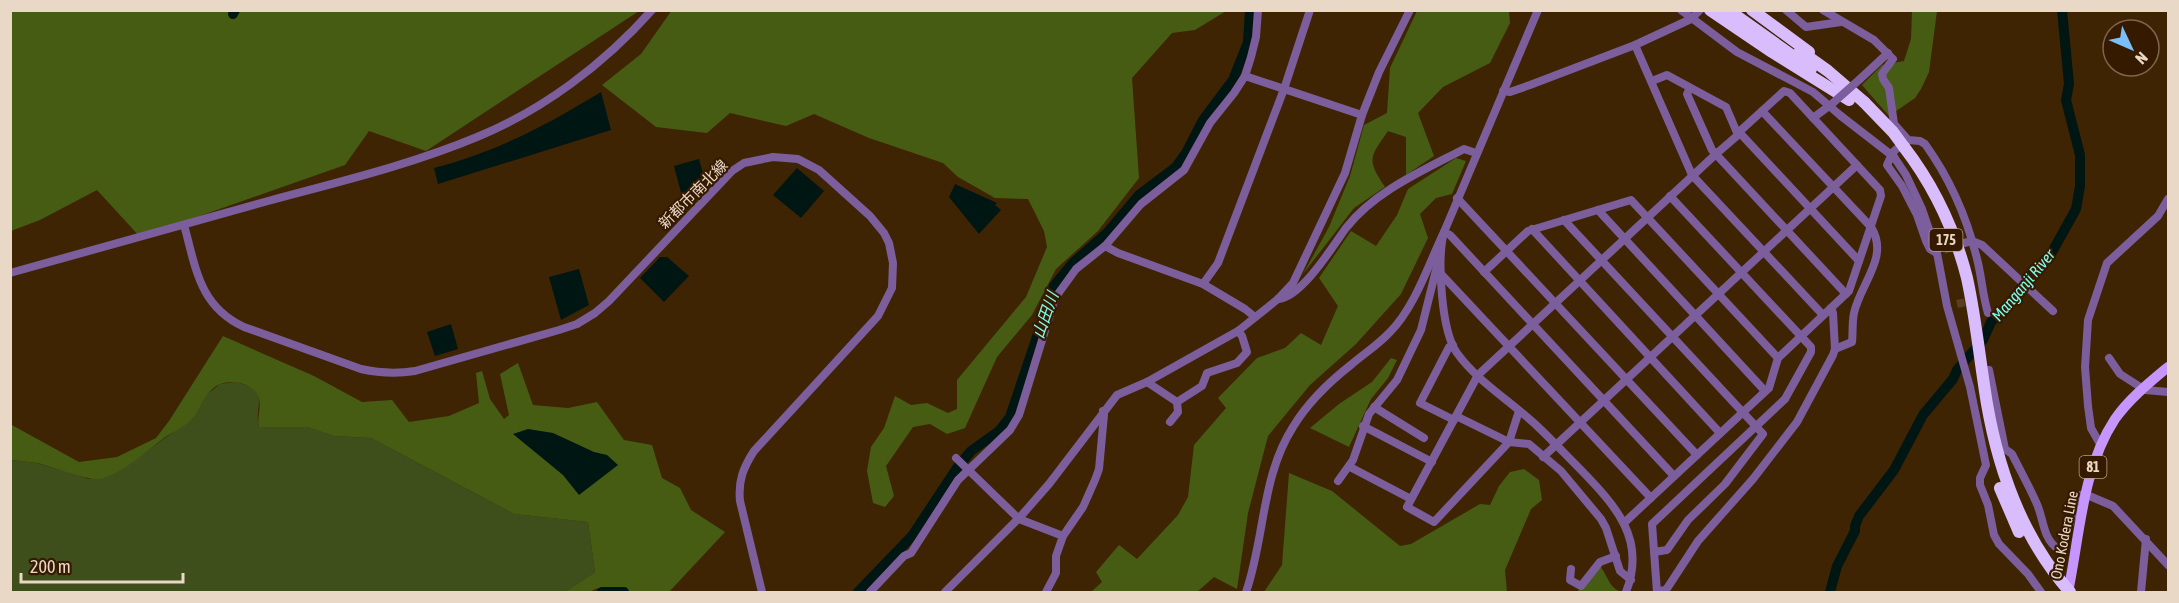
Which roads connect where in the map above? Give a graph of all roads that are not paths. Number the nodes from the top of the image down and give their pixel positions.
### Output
1 (652, 10) edge
2 (1258, 10) edge
3 (1310, 10) edge
4 (1410, 10) edge
5 (1538, 10) edge
6 (1681, 10) edge
7 (1710, 10) edge
8 (1728, 10) edge
9 (1742, 10) edge
10 (1752, 10) edge
11 (1786, 10) edge
12 (1823, 10) edge
13 (1700, 11) edge
14 (1691, 19) junction
15 (1841, 22) junction
16 (1635, 45) junction
17 (1888, 53) junction
18 (1245, 76) junction
19 (1652, 81) junction
20 (1843, 82) junction
21 (1690, 88) junction
22 (1284, 89) junction
23 (1503, 90) junction
24 (1857, 103) junction
25 (1832, 104) junction
26 (1762, 111) junction
27 (1362, 115) junction
28 (1814, 118) junction
29 (1739, 134) junction
30 (1901, 149) junction
31 (1476, 153) junction
32 (1716, 154) junction
33 (1857, 165) junction
34 (1692, 176) junction
35 (1833, 187) junction
36 (1670, 196) junction
37 (1457, 198) junction
38 (2169, 199) edge
39 (1810, 208) junction
40 (1598, 210) junction
41 (1647, 217) junction
42 (1564, 220) junction
43 (184, 225) junction
44 (1870, 227) junction
45 (1532, 230) junction
46 (1787, 230) junction
47 (1444, 232) junction
48 (1625, 238) junction
49 (1968, 242) junction
50 (1105, 246) junction
51 (1506, 250) junction
52 (1764, 252) junction
53 (1940, 252) junction
54 (1440, 255) junction
55 (1601, 260) junction
56 (1859, 261) junction
57 (1484, 272) junction
58 (10, 273) edge
59 (1741, 273) junction
60 (1441, 274) junction
61 (1579, 281) junction
62 (1203, 284) junction
63 (1718, 294) junction
64 (1846, 294) junction
65 (1278, 298) junction
66 (1555, 303) junction
67 (1957, 304) tunnel mouth
68 (1947, 306) junction
69 (1831, 308) junction
70 (2053, 311) dead end
71 (1988, 313) dead end
72 (1696, 315) junction
73 (1823, 315) junction
74 (1255, 317) junction
75 (1533, 324) junction
76 (1238, 331) junction
77 (1800, 336) junction
78 (1672, 337) junction
79 (1453, 345) junction
80 (1510, 345) junction
81 (1835, 349) junction
82 (1649, 358) junction
83 (1778, 358) junction
84 (2109, 358) dead end
85 (2169, 367) edge
86 (1989, 370) dead end
87 (1478, 375) junction
88 (1626, 379) junction
89 (1147, 382) junction
90 (2143, 388) junction
91 (1766, 391) junction
92 (2169, 392) edge
93 (1604, 400) junction
94 (1178, 402) junction
95 (1374, 407) junction
96 (1102, 411) junction
97 (1519, 411) junction
98 (1743, 412) junction
99 (1455, 418) junction
100 (1170, 422) dead end
101 (1581, 422) junction
102 (1364, 426) junction
103 (1756, 426) junction
104 (1720, 433) junction
105 (1424, 438) dead end
106 (1509, 442) junction
107 (2100, 444) junction
108 (1556, 445) junction
109 (1697, 455) junction
110 (1543, 457) junction
111 (956, 458) dead end
112 (1432, 462) junction
113 (1350, 467) junction
114 (968, 468) junction
115 (1674, 476) junction
116 (1338, 481) dead end
117 (2087, 495) junction
118 (1651, 498) junction
119 (1411, 499) junction
120 (1018, 519) junction
121 (1625, 522) junction
122 (1063, 536) junction
123 (2146, 539) junction
124 (1654, 552) junction
125 (1616, 556) junction
126 (2169, 565) edge
127 (1571, 569) dead end
128 (1631, 580) junction
129 (762, 592) edge
130 (870, 592) edge
131 (945, 592) edge
132 (1046, 592) edge
133 (1246, 592) edge
134 (1626, 592) edge
135 (1657, 592) edge
136 (2041, 592) edge
137 (2067, 592) edge
138 (2140, 592) edge

1 - 43 street
2 - 18 street
3 - 22 street
4 - 27 street
5 - 23 street
6 - 14 street
7 - 24 highway
8 - 24 highway, 175
9 - 20 highway, 175
10 - 20 highway
11 - 15 street
12 - 15 street
13 - 14 street
14 - 16 street
14 - 25 street
15 - 17 street
16 - 19 street
16 - 23 street
17 - 25 street, bridge
17 - 30 street
18 - 22 street
18 - 50 street
19 - 21 street
19 - 34 street
20 - 24 highway, 175
21 - 29 street
21 - 32 street
22 - 27 street
22 - 62 street
23 - 31 street
24 - 30 highway, 175, bridge
25 - 28 street
25 - 30 street, bridge
26 - 28 street
26 - 29 street
26 - 35 street
27 - 65 street
28 - 33 street
29 - 32 street
29 - 39 street
30 - 49 street
30 - 53 street
30 - 53 street
30 - 137 highway, 175
31 - 37 street
31 - 65 street
32 - 34 street
32 - 46 street
33 - 35 street
33 - 44 street
34 - 36 street
34 - 52 street
35 - 39 street
35 - 44 street
36 - 41 street
36 - 59 street
37 - 47 street
37 - 51 street
38 - 107 street
39 - 46 street
39 - 56 street
40 - 41 street
40 - 42 street
40 - 48 street
41 - 48 street
41 - 63 street
42 - 45 street
42 - 55 street
43 - 58 street
43 - 129 street, 新都市南北線
44 - 56 street
44 - 81 street
45 - 51 street
45 - 61 street
46 - 52 street
46 - 64 street
47 - 54 street
47 - 57 street
47 - 133 street
48 - 55 street
48 - 72 street
49 - 70 street
49 - 71 street
50 - 62 street
50 - 114 street
51 - 57 street
51 - 66 street
52 - 59 street
52 - 73 street
53 - 68 street
54 - 60 street
54 - 95 street
55 - 61 street
55 - 78 street
56 - 64 street
57 - 75 street
59 - 63 street
59 - 77 street
60 - 79 street
60 - 80 street
61 - 66 street
61 - 82 street
62 - 74 street
63 - 72 street
63 - 83 street
64 - 69 street
65 - 74 street
66 - 75 street
66 - 88 street
67 - 68 street
68 - 136 street
69 - 73 street
69 - 81 street
72 - 78 street
72 - 91 street
73 - 77 street
74 - 76 street
75 - 80 street
75 - 93 street
76 - 89 street
76 - 94 street
77 - 83 street
77 - 103 street
78 - 82 street
78 - 98 street
79 - 87 street
79 - 99 street
80 - 87 street
80 - 101 street
81 - 135 street
82 - 88 street
82 - 104 street
83 - 91 street
84 - 90 street
85 - 90 main road, Ono Kodera Line / 81
86 - 117 street
87 - 97 street
87 - 99 street
88 - 93 street
88 - 109 street
89 - 94 street
89 - 96 street
90 - 92 street
90 - 107 main road, Ono Kodera Line / 81
91 - 98 street
93 - 101 street
93 - 115 street
94 - 100 street
95 - 102 street
95 - 105 street
96 - 120 street
96 - 122 street
97 - 106 street
97 - 108 street
98 - 103 street
98 - 104 street
99 - 106 street
99 - 112 street
101 - 108 street
101 - 118 street
102 - 112 street
102 - 113 street
103 - 124 street
103 - 124 street
104 - 109 street
106 - 110 street
106 - 119 street
107 - 117 main road, Ono Kodera Line / 81
108 - 110 street
108 - 121 street
109 - 115 street
110 - 125 street
111 - 114 street
112 - 119 street
113 - 116 street
113 - 119 street
114 - 120 street
114 - 130 street
115 - 118 street
117 - 123 street
117 - 137 main road, Ono Kodera Line / 81
118 - 121 street
120 - 122 street
120 - 131 street
121 - 128 street
122 - 132 street
123 - 126 street
123 - 138 street
124 - 135 street
125 - 127 street
125 - 128 street
128 - 134 street

